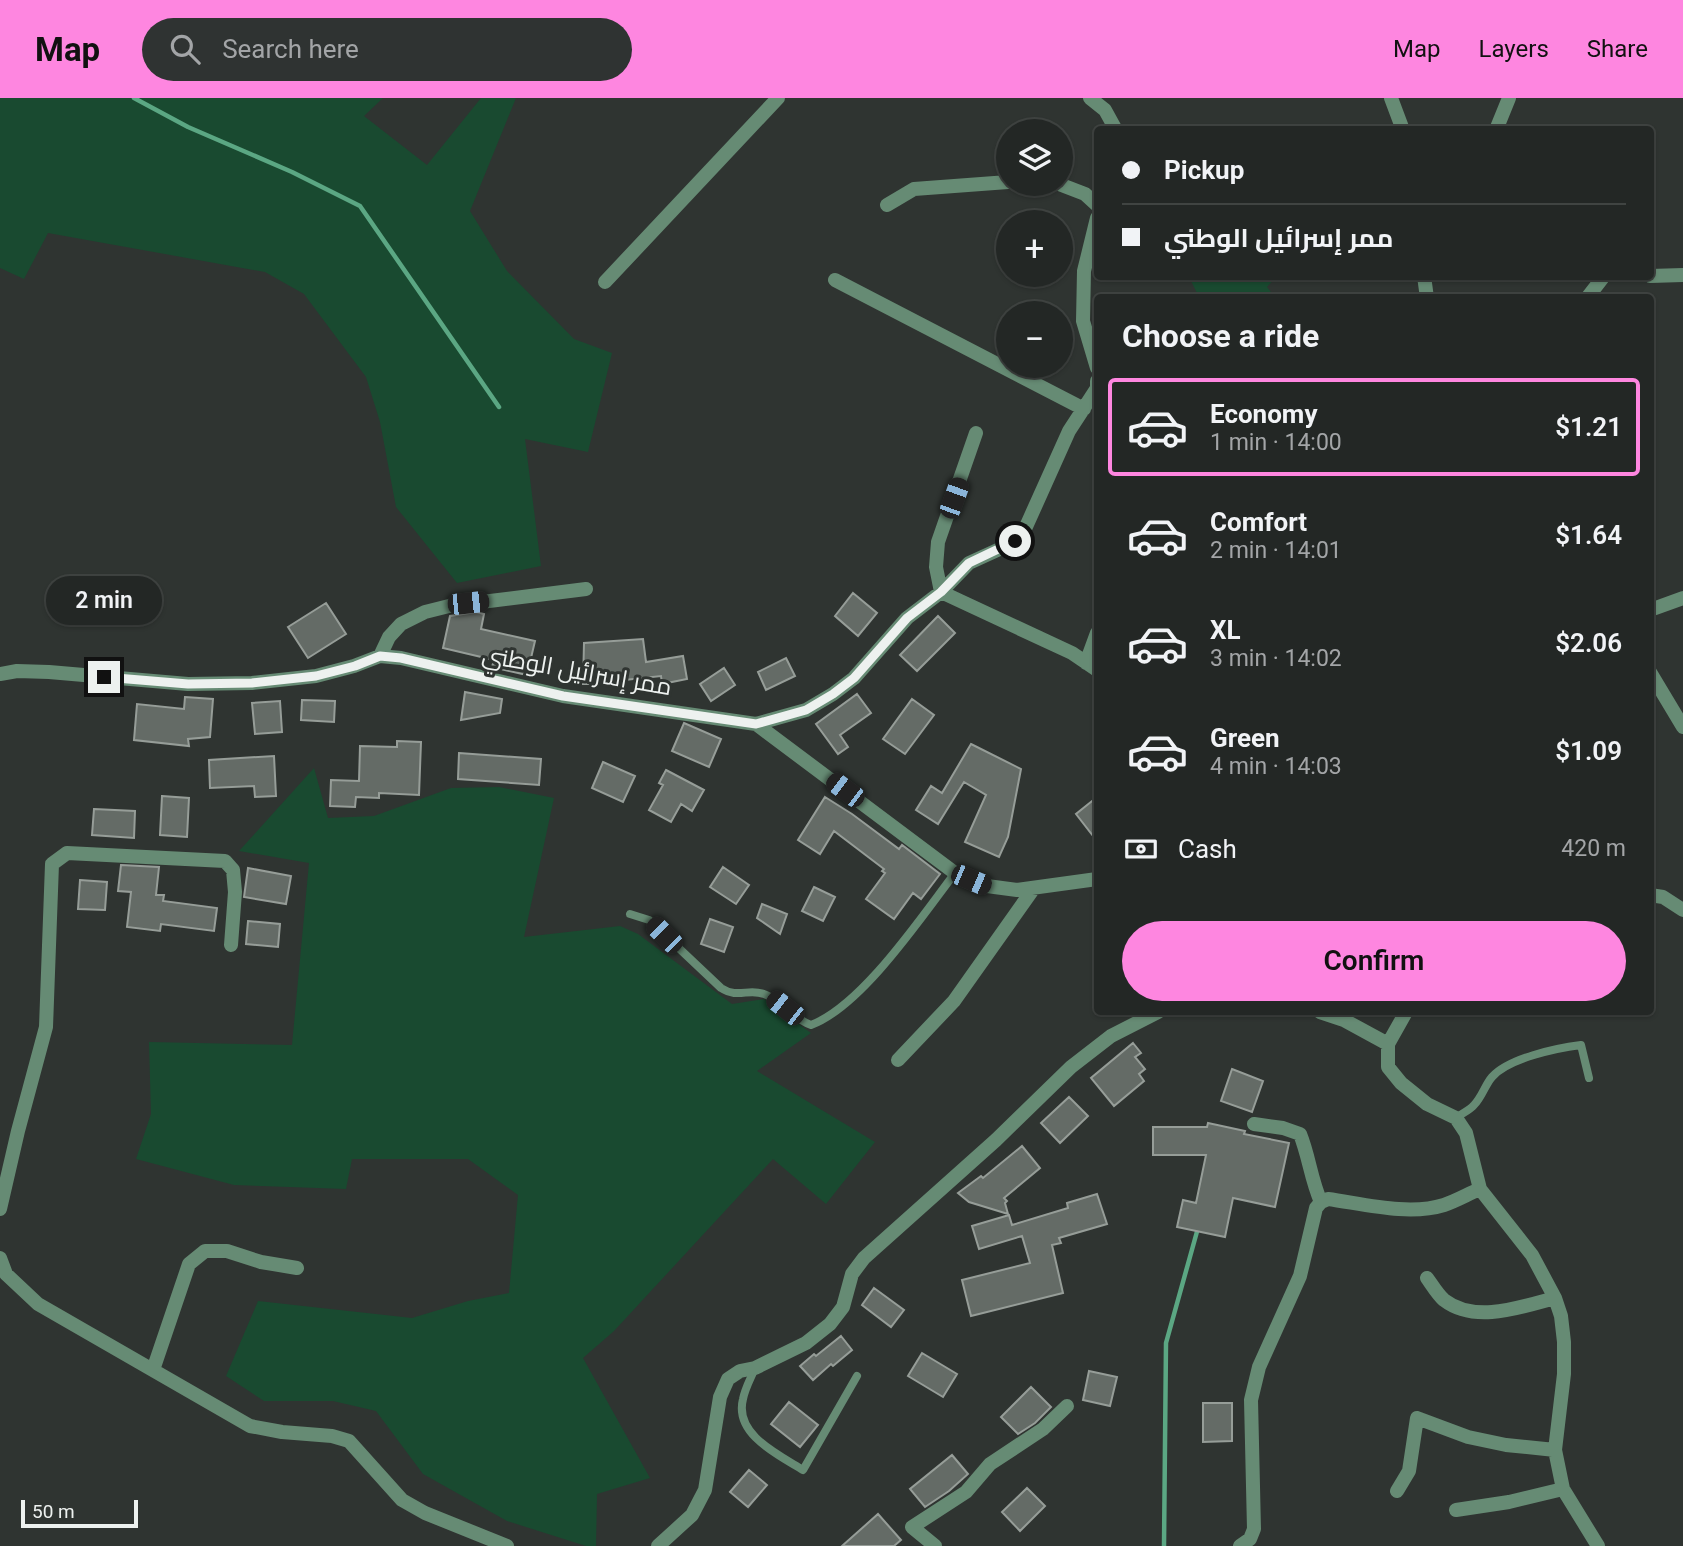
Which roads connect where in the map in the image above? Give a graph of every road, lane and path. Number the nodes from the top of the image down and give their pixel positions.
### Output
1 (778, 98) edge
2 (1090, 98) edge
3 (1391, 98) edge
4 (1509, 98) edge
5 (1114, 126) edge
6 (1402, 126) edge
7 (1498, 126) edge
8 (996, 183) edge
9 (1073, 189) edge
10 (1094, 202) edge
11 (887, 205) dead end
12 (1094, 230) edge
13 (1683, 275) edge
14 (1654, 276) edge
15 (835, 280) dead end
16 (1601, 280) edge
17 (605, 282) dead end
18 (1590, 294) edge
19 (1094, 358) edge
20 (1094, 393) edge
21 (1084, 409) junction
22 (976, 433) dead end
23 (586, 589) dead end
24 (941, 592) junction
25 (1683, 598) edge
26 (1654, 609) edge
27 (380, 656) junction
28 (1092, 667) edge
29 (0, 674) edge
30 (1654, 679) edge
31 (756, 724) junction
32 (1683, 727) edge
33 (955, 873) junction
34 (1094, 879) edge
35 (1034, 888) junction
36 (1654, 896) edge
37 (1683, 910) edge
38 (629, 914) dead end
39 (231, 945) dead end
40 (1152, 1015) edge
41 (1329, 1015) edge
42 (1404, 1015) edge
43 (1388, 1044) junction
44 (898, 1060) dead end
45 (1589, 1078) dead end
46 (1456, 1118) junction
47 (1254, 1124) dead end
48 (5, 1174) edge
49 (1480, 1189) junction
50 (1321, 1202) junction
51 (0, 1209) edge
52 (0, 1258) edge
53 (297, 1268) dead end
54 (1427, 1278) dead end
55 (1555, 1298) junction
56 (755, 1368) junction
57 (153, 1370) junction
58 (857, 1376) dead end
59 (1068, 1406) dead end
60 (1555, 1450) junction
61 (1563, 1489) junction
62 (1397, 1491) dead end
63 (1456, 1510) dead end
64 (507, 1546) edge
65 (658, 1546) edge
66 (935, 1546) edge
67 (1240, 1546) edge
68 (1598, 1546) edge

1 - 17 street
2 - 5 street
3 - 6 street
4 - 7 street
8 - 11 street
9 - 10 street
12 - 19 street
13 - 14 street
15 - 21 street
16 - 18 street
20 - 21 street
21 - 24 street
22 - 24 street
23 - 27 street
24 - 28 street
24 - 31 street
25 - 26 street
27 - 29 street, ممر إسرائيل الوطني
27 - 31 street, ممر إسرائيل الوطني
30 - 32 street
31 - 33 street, ممر إسرائيل الوطني
33 - 35 street, ممر إسرائيل الوطني
33 - 38 lane
34 - 35 street, ممر إسرائيل الوطني
35 - 44 street
36 - 37 street
39 - 48 street
40 - 56 street
41 - 43 street
42 - 43 street
43 - 46 street
45 - 46 lane
46 - 49 street
47 - 50 street
48 - 51 street
49 - 50 street
49 - 55 street
50 - 67 street
52 - 57 street
53 - 57 street
54 - 55 street
55 - 60 street
56 - 58 lane
56 - 65 street
57 - 64 street
59 - 66 street
60 - 61 street
60 - 62 street
61 - 63 street
61 - 68 street

